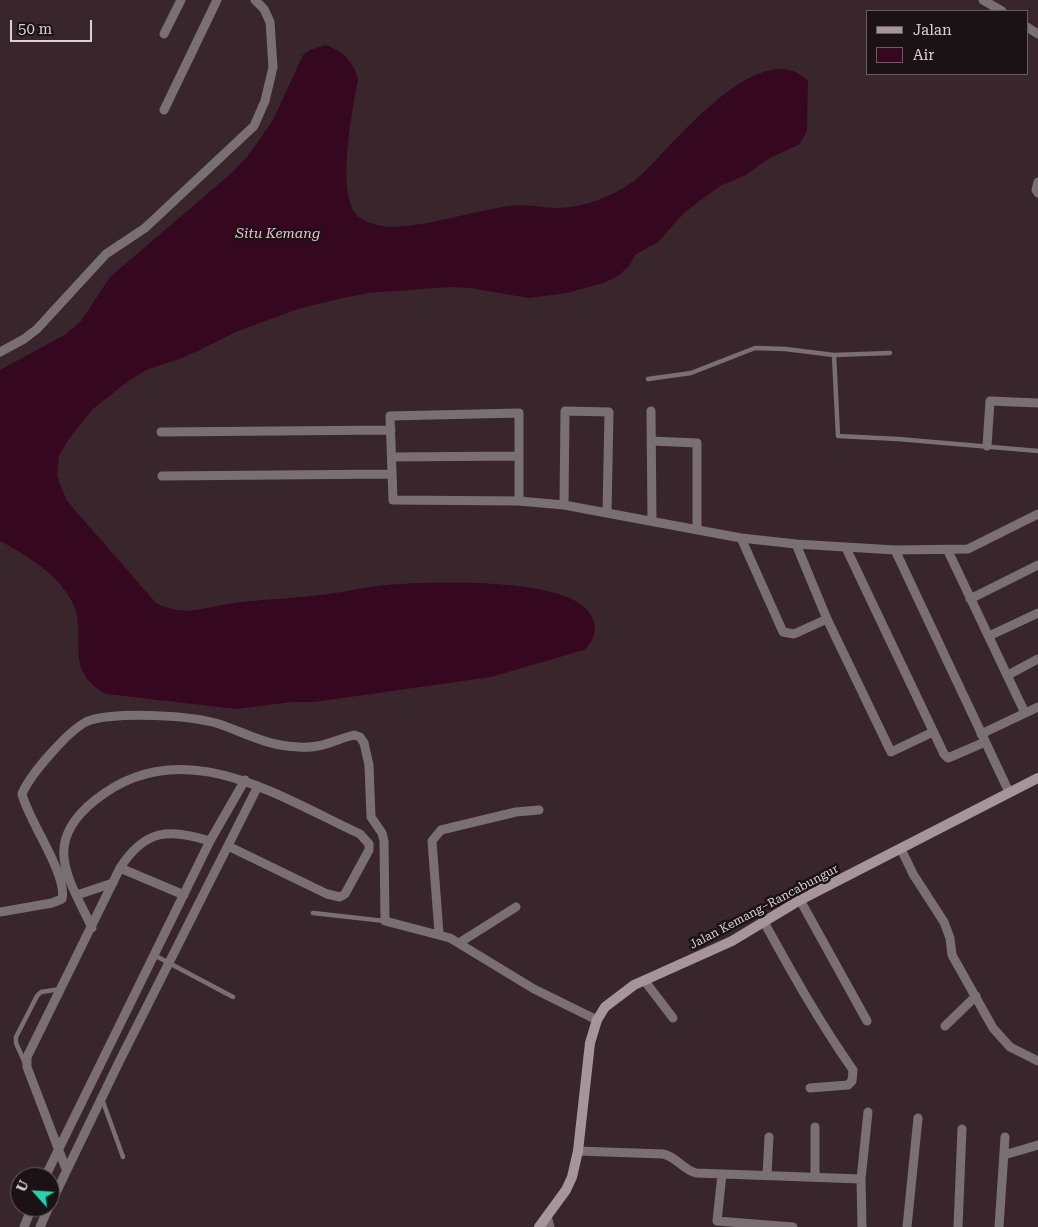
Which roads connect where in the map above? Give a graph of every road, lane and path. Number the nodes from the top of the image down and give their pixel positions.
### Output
1 (181, 0) edge
2 (217, 0) edge
3 (255, 0) edge
4 (983, 0) edge
5 (1000, 10) edge
6 (164, 34) dead end
7 (164, 110) dead end
8 (1038, 182) edge
9 (1038, 193) edge
10 (0, 352) edge
11 (890, 352) dead end
12 (834, 355) junction
13 (648, 380) dead end
14 (1038, 403) edge
15 (651, 411) dead end
16 (391, 430) junction
17 (160, 432) dead end
18 (651, 441) junction
19 (987, 446) junction
20 (1038, 451) edge
21 (519, 456) junction
22 (392, 457) junction
23 (392, 474) junction
24 (162, 476) dead end
25 (519, 501) junction
26 (564, 506) junction
27 (607, 513) junction
28 (1038, 514) edge
29 (652, 521) junction
30 (697, 530) junction
31 (741, 538) junction
32 (796, 544) junction
33 (846, 548) junction
34 (895, 550) junction
35 (948, 551) junction
36 (1038, 565) edge
37 (970, 599) junction
38 (1038, 613) edge
39 (827, 619) junction
40 (989, 636) junction
41 (1038, 660) edge
42 (1008, 675) junction
43 (1038, 706) edge
44 (1025, 713) junction
45 (933, 732) junction
46 (983, 738) junction
47 (1038, 778) edge
48 (245, 780) junction
49 (258, 786) junction
50 (1009, 792) junction
51 (540, 810) dead end
52 (210, 842) junction
53 (228, 846) junction
54 (901, 849) junction
55 (120, 868) junction
56 (113, 883) junction
57 (77, 895) junction
58 (184, 895) junction
59 (800, 900) junction
60 (516, 907) dead end
61 (0, 912) edge
62 (313, 914) dead end
63 (385, 921) junction
64 (764, 922) junction
65 (92, 928) junction
66 (439, 933) junction
67 (459, 943) junction
68 (154, 955) junction
69 (168, 963) junction
70 (644, 980) junction
71 (61, 989) junction
72 (976, 996) junction
73 (233, 997) dead end
74 (672, 1018) dead end
75 (597, 1020) junction
76 (866, 1021) dead end
77 (945, 1026) dead end
78 (1038, 1062) edge
79 (27, 1067) junction
80 (810, 1088) dead end
81 (101, 1098) junction
82 (868, 1112) dead end
83 (918, 1118) dead end
84 (815, 1127) dead end
85 (962, 1129) dead end
86 (769, 1137) dead end
87 (1005, 1137) dead end
88 (1038, 1145) edge
89 (59, 1148) junction
90 (578, 1151) junction
91 (1004, 1155) junction
92 (122, 1156) dead end
93 (50, 1167) edge
94 (66, 1169) junction
95 (722, 1174) junction
96 (767, 1175) junction
97 (815, 1177) junction
98 (861, 1179) junction
99 (60, 1183) edge
100 (547, 1216) junction
101 (717, 1224) edge
102 (767, 1226) edge
103 (539, 1227) edge
104 (550, 1227) edge
105 (793, 1227) edge
106 (862, 1227) edge
107 (907, 1227) edge
108 (958, 1227) edge
109 (999, 1227) edge

1 - 6 street
2 - 7 street
3 - 10 street
4 - 5 street
8 - 9 street
11 - 12 lane
12 - 13 lane
12 - 19 lane
14 - 19 street
15 - 18 street
16 - 17 street
16 - 21 street
16 - 22 street
18 - 29 street
18 - 30 street
19 - 20 lane
21 - 22 street
21 - 25 street
22 - 23 street
23 - 24 street
23 - 25 street
25 - 26 street
26 - 27 street
26 - 27 street
27 - 29 street
28 - 35 street
29 - 30 street
30 - 31 street
31 - 32 street
31 - 39 street
32 - 33 street
32 - 39 street
33 - 34 street
33 - 45 street
34 - 35 street
34 - 46 street
35 - 37 street
36 - 37 street
37 - 40 street
38 - 40 street
39 - 45 street
40 - 42 street
41 - 42 street
42 - 44 street
43 - 44 street
44 - 46 street
45 - 46 street
46 - 50 street
47 - 50 street, Jalan Kemang–Rancabungur
48 - 49 street
48 - 52 street
48 - 57 street
49 - 53 street
49 - 53 street
50 - 54 street, Jalan Kemang–Rancabungur
51 - 66 street
52 - 55 street
52 - 58 street
53 - 69 street
54 - 59 street, Jalan Kemang–Rancabungur
54 - 72 street
55 - 56 street
55 - 58 street
56 - 57 street
56 - 65 street
57 - 65 street
58 - 68 street
59 - 64 street, Jalan Kemang–Rancabungur
59 - 76 street
60 - 67 street
61 - 63 street
62 - 63 lane
63 - 66 street
64 - 70 street, Jalan Kemang–Rancabungur
64 - 80 street
65 - 71 street
66 - 67 street
67 - 75 street
68 - 69 lane
68 - 89 street
69 - 73 lane
69 - 81 street
70 - 74 street
70 - 75 street, Jalan Kemang–Rancabungur
71 - 79 street
71 - 79 lane
72 - 77 street
72 - 78 street
75 - 90 street, Jalan Kemang–Rancabungur
79 - 89 street
81 - 92 lane
81 - 94 street
82 - 98 street
83 - 107 street
84 - 97 street
85 - 108 street
86 - 96 street
87 - 91 street
88 - 91 street
89 - 93 street
89 - 94 street
90 - 95 street
90 - 100 street, Jalan Kemang–Rancabungur
91 - 109 street
94 - 99 street
95 - 96 street
95 - 101 street
96 - 97 street
97 - 98 street
98 - 106 street
100 - 103 street, Jalan Kemang–Rancabungur
100 - 104 street
101 - 102 street
102 - 105 street

